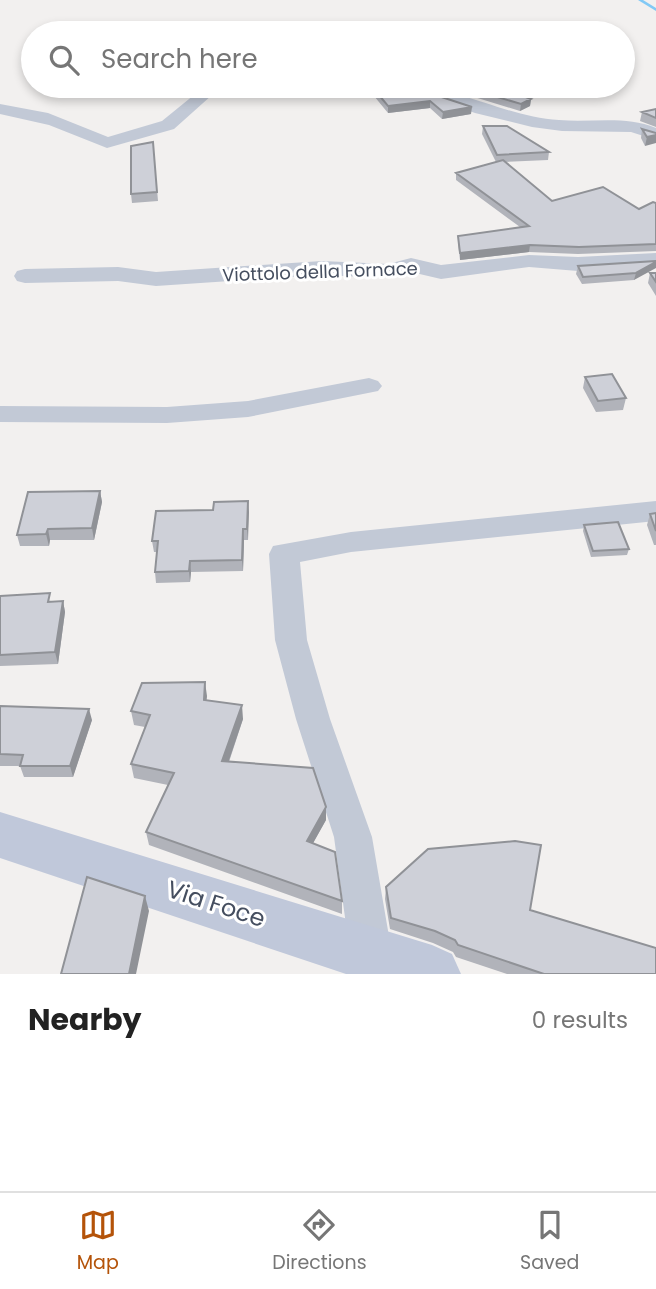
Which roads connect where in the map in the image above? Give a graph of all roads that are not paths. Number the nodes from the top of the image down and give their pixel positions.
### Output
1 (198, 98) edge
2 (447, 98) edge
3 (0, 109) edge
4 (656, 135) edge
5 (656, 259) edge
6 (25, 276) dead end
7 (369, 386) dead end
8 (0, 414) edge
9 (656, 511) edge
10 (0, 835) edge
11 (371, 954) junction
12 (426, 973) edge

1 - 3 street
2 - 4 street
5 - 6 street, Viottolo della Fornace
7 - 8 street
9 - 11 street
10 - 11 main road, Via Foce
11 - 12 main road, Via Foce

